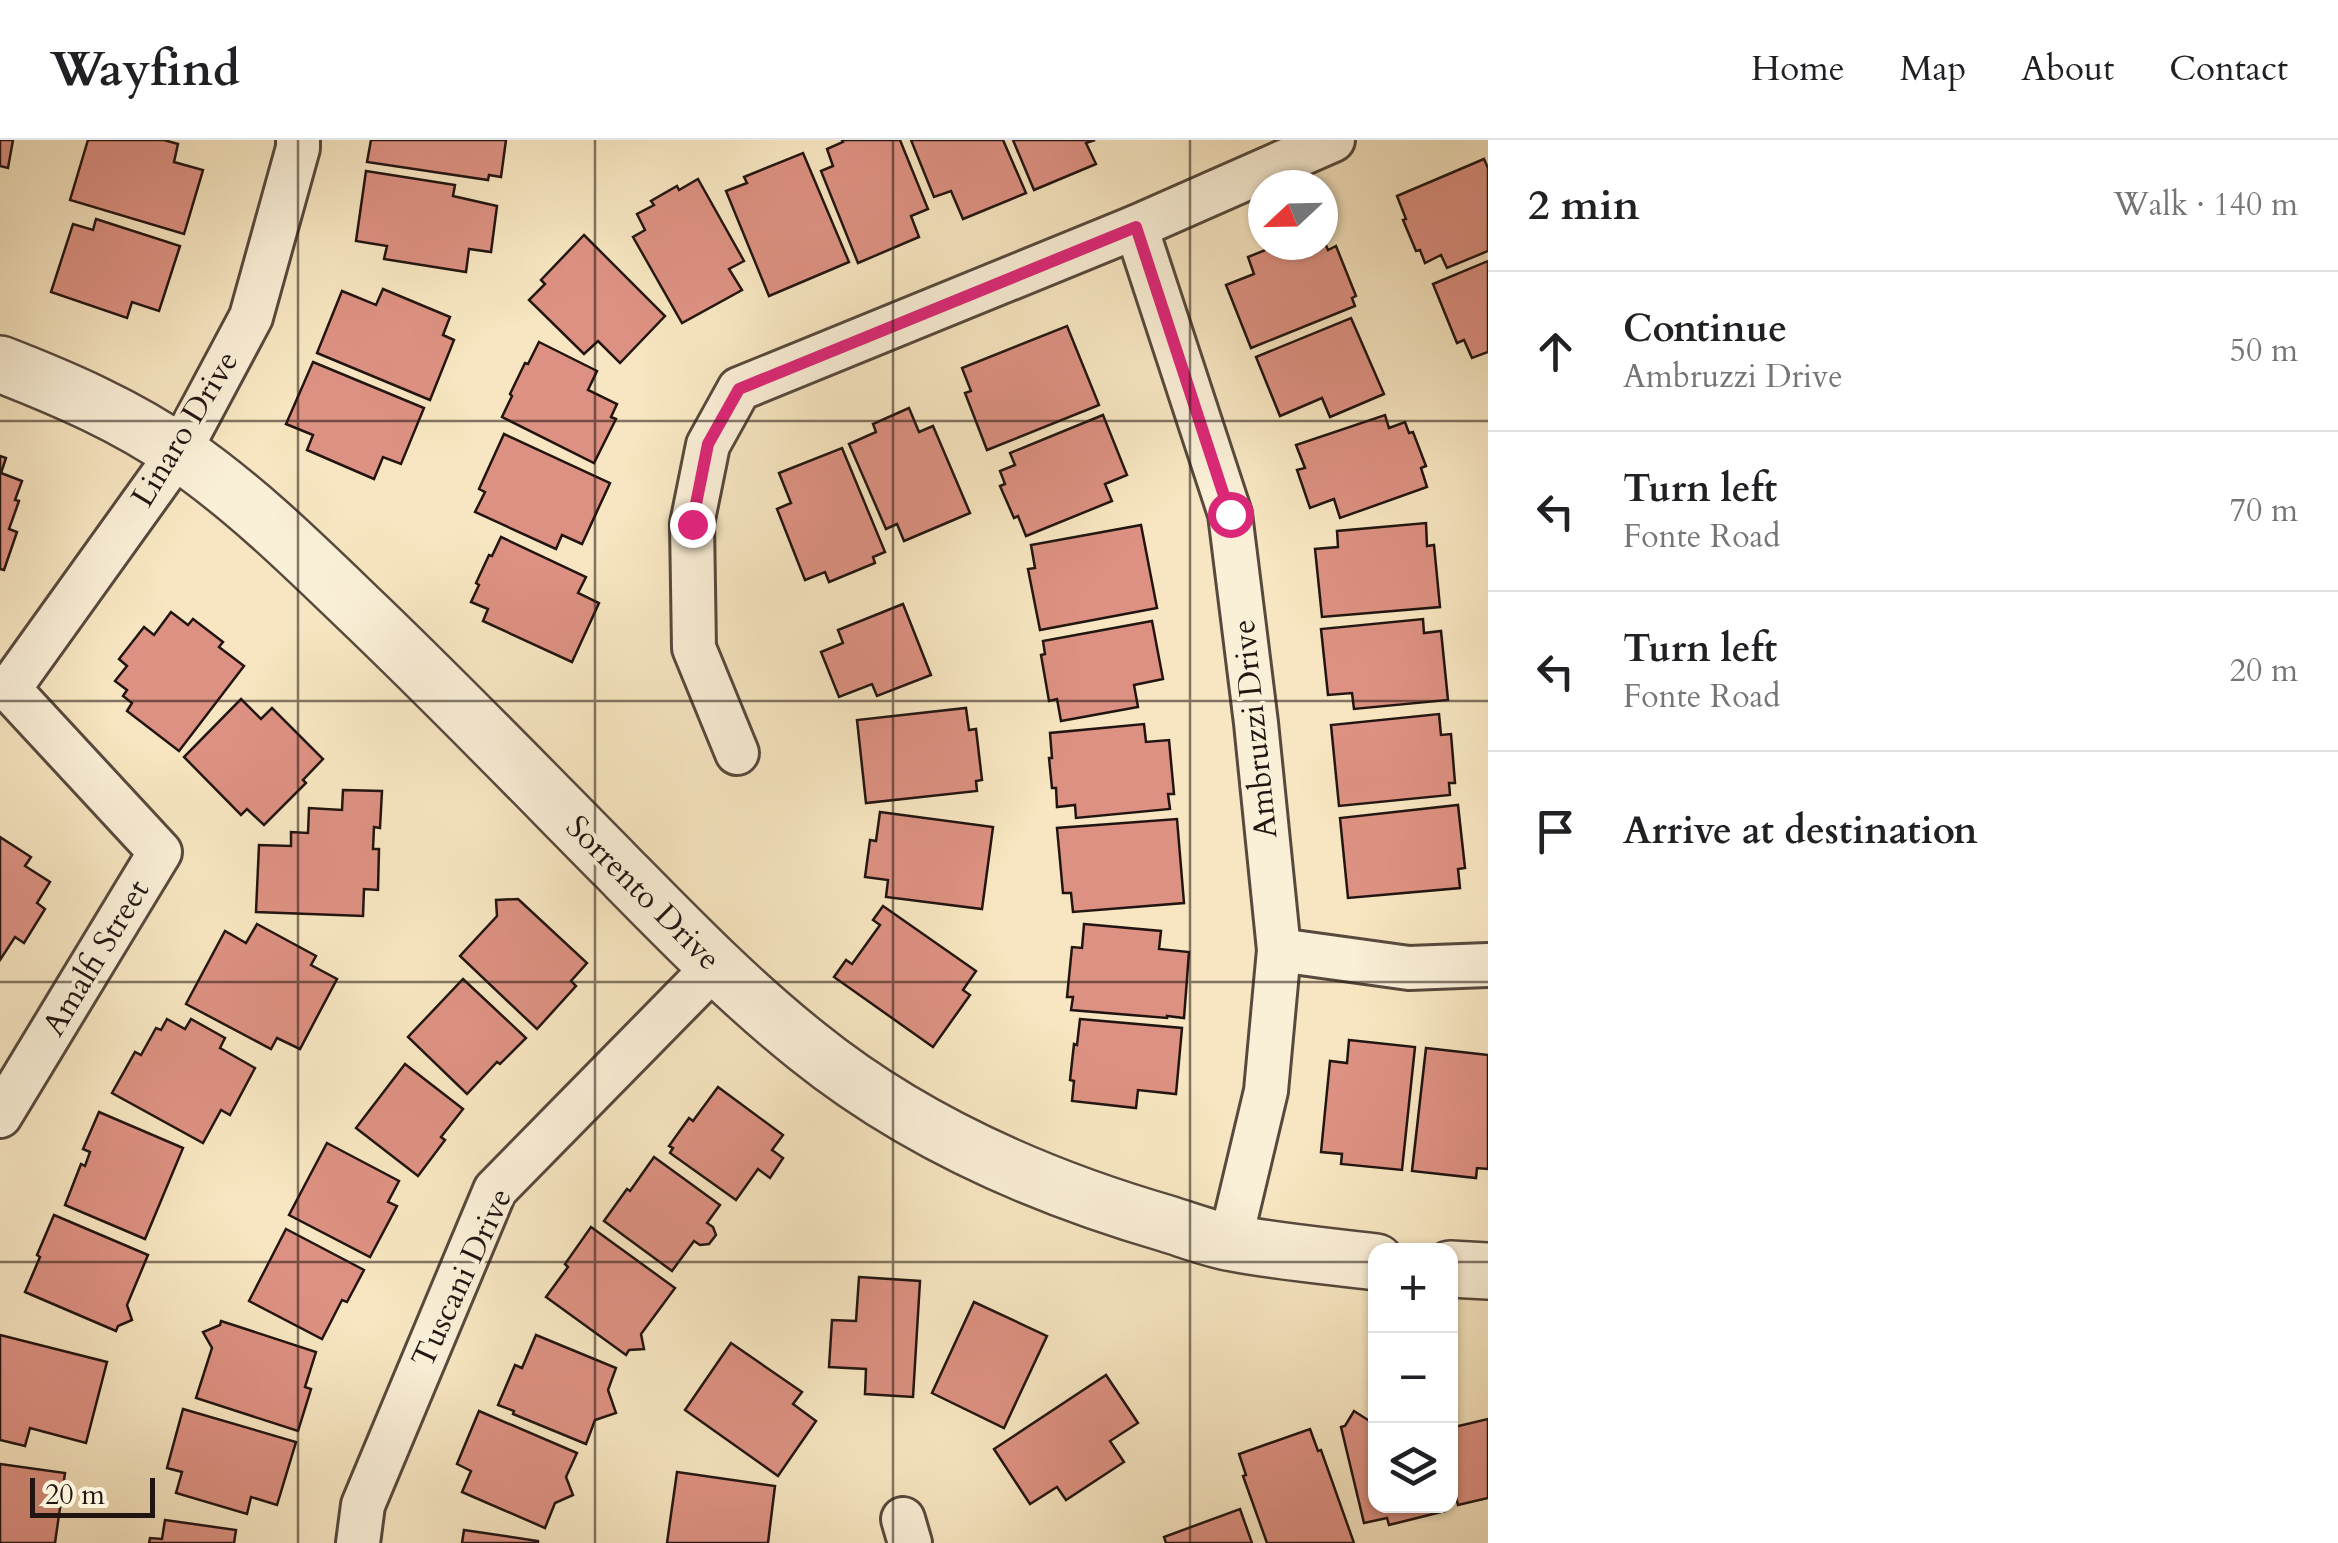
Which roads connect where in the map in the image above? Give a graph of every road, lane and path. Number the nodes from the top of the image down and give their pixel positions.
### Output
1 (298, 140) edge
2 (1333, 140) edge
3 (1136, 227) junction
4 (0, 364) edge
5 (179, 452) junction
6 (5, 687) edge
7 (737, 752) dead end
8 (1280, 950) junction
9 (1488, 964) edge
10 (715, 966) junction
11 (0, 1116) edge
12 (1230, 1242) junction
13 (1368, 1261) edge
14 (1458, 1269) edge
15 (1488, 1271) edge
16 (358, 1543) edge

1 - 5 street, Linaro Drive
2 - 3 street
3 - 7 street
3 - 8 street, Ambruzzi Drive
4 - 5 street, Sorrento Drive
5 - 6 street, Linaro Drive
5 - 10 street, Sorrento Drive
6 - 11 street, Amalfi Street
8 - 9 street
8 - 12 street, Ambruzzi Drive
10 - 12 street, Sorrento Drive
10 - 16 street, Tuscani Drive
12 - 13 street, Sorrento Drive
14 - 15 street

